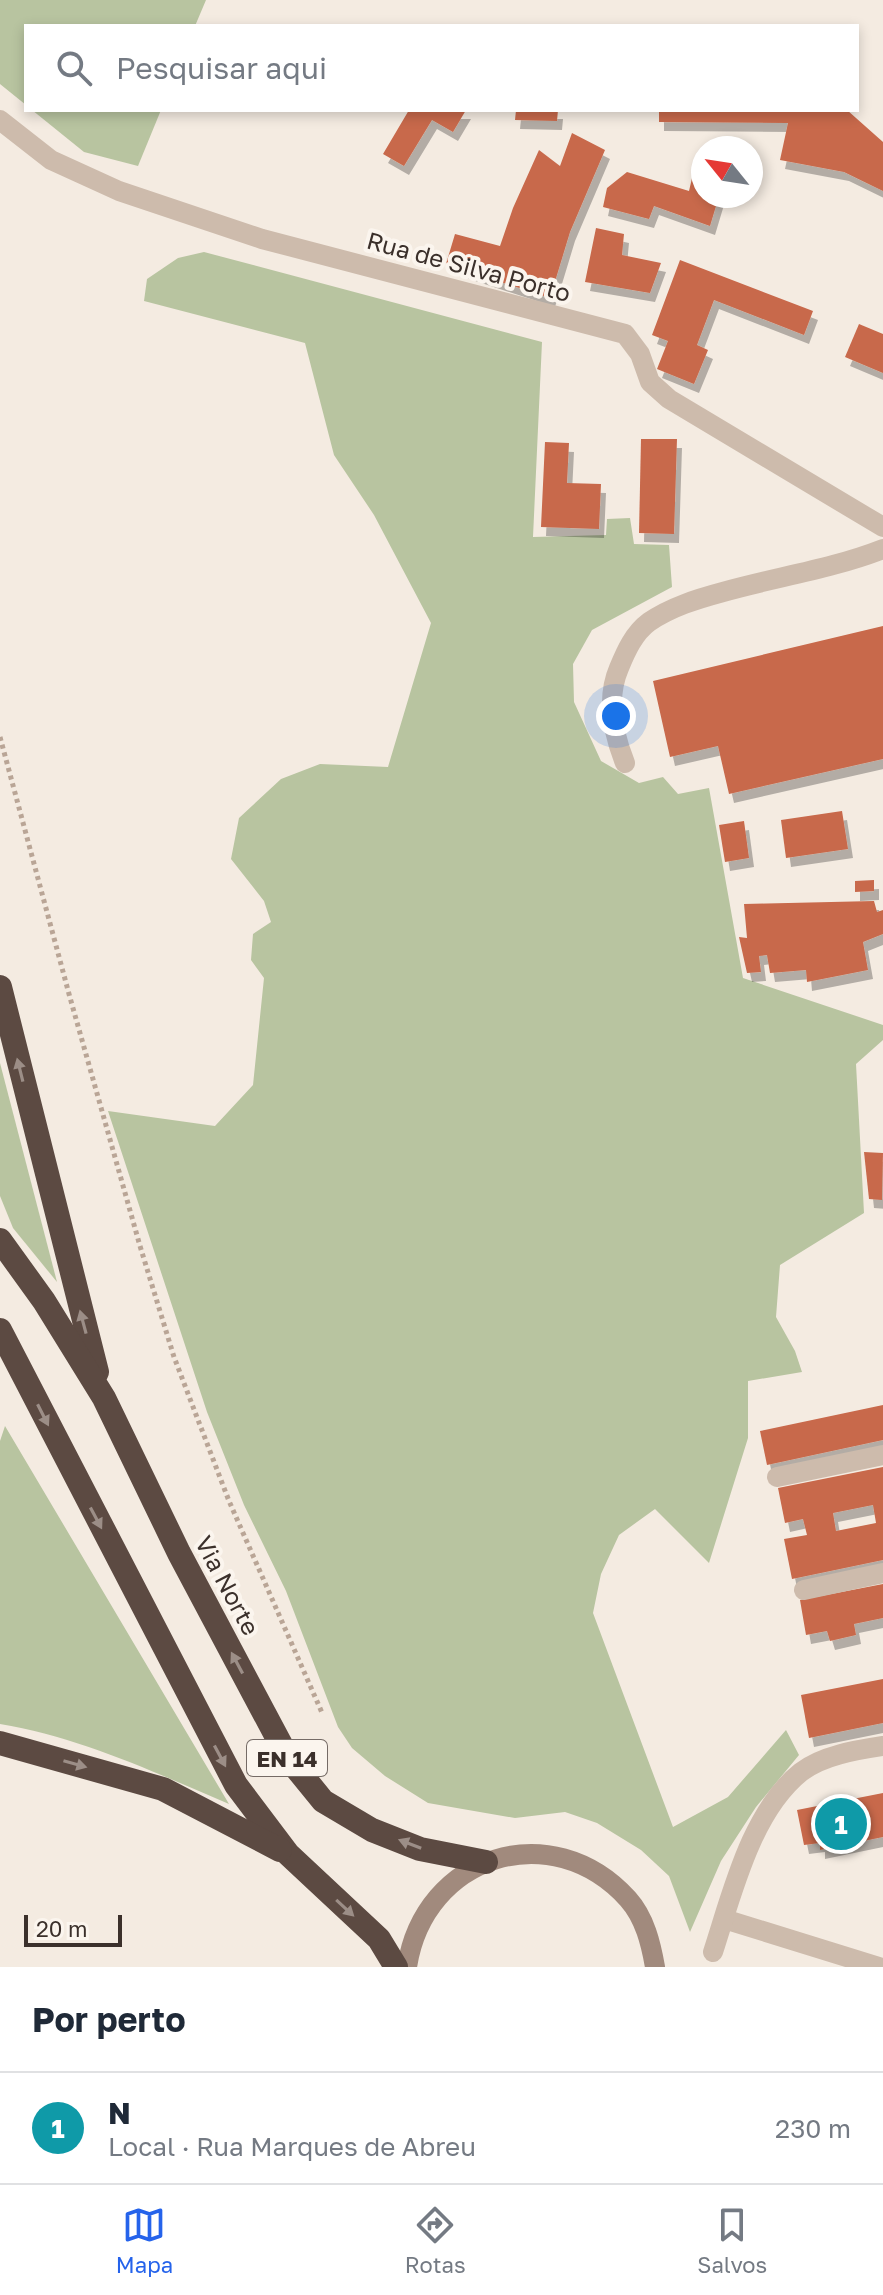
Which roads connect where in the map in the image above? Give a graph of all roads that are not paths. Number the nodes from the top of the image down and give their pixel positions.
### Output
1 (0, 120) edge
2 (883, 527) edge
3 (883, 549) edge
4 (625, 763) dead end
5 (0, 987) edge
6 (0, 1240) edge
7 (0, 1330) edge
8 (104, 1398) junction
9 (883, 1455) edge
10 (777, 1477) dead end
11 (883, 1573) edge
12 (804, 1590) dead end
13 (0, 1743) edge
14 (883, 1746) edge
15 (288, 1854) junction
16 (486, 1862) junction
17 (724, 1919) junction
18 (713, 1952) dead end
19 (396, 1967) edge
20 (407, 1967) edge
21 (655, 1967) edge
22 (879, 1967) edge

1 - 2 street, Rua de Silva Porto
3 - 4 street
8 -> 5 highway
6 - 8 highway, Via Norte / EN 14
7 -> 15 highway, EN 14
16 -> 8 highway, Via Norte / EN 14
9 - 10 street
11 - 12 street
13 -> 15 highway
14 - 17 street
15 -> 19 highway, EN 14
16 - 20 main road
16 - 21 main road
17 - 18 street
17 - 22 street

